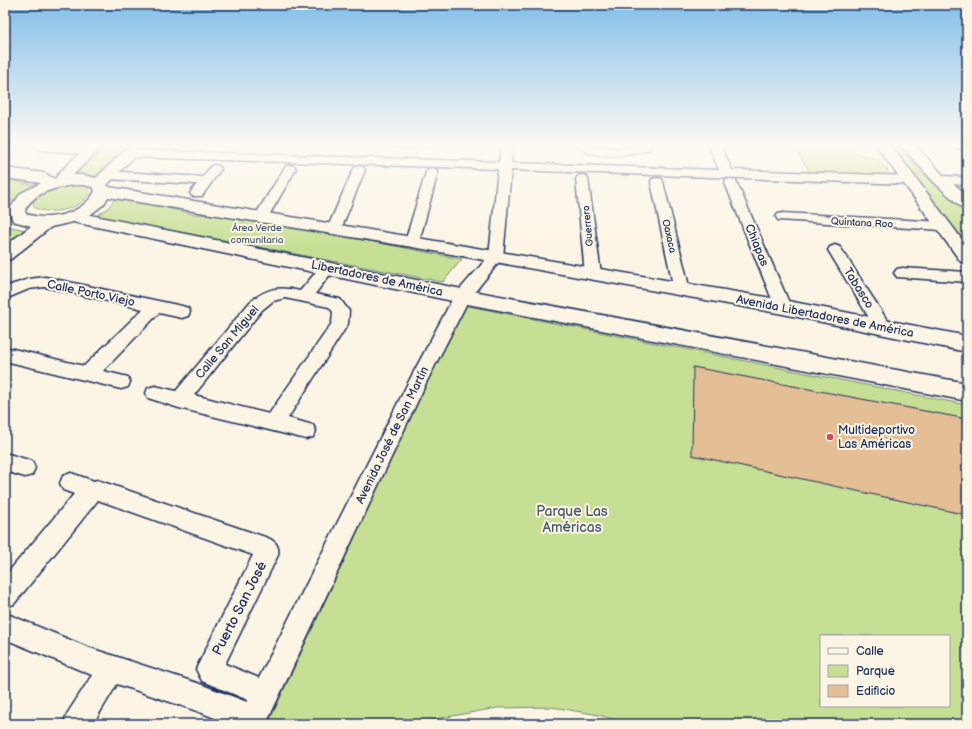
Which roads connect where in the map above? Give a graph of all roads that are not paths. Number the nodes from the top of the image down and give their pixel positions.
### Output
1 (44, 178) edge
2 (62, 178) edge
3 (108, 178) edge
4 (208, 178) edge
5 (285, 178) edge
6 (356, 178) edge
7 (430, 178) edge
8 (504, 178) edge
9 (718, 178) edge
10 (582, 179) dead end
11 (729, 179) junction
12 (909, 180) joint
13 (940, 180) joint
14 (206, 181) junction
15 (967, 181) edge
16 (657, 182) dead end
17 (57, 183) junction
18 (103, 183) junction
19 (197, 193) dead end
20 (967, 204) edge
21 (11, 209) edge
22 (72, 217) junction
23 (261, 217) junction
24 (783, 218) dead end
25 (45, 222) junction
26 (942, 226) junction
27 (334, 229) junction
28 (412, 242) junction
29 (835, 250) dead end
30 (5, 255) edge
31 (496, 257) junction
32 (967, 258) edge
33 (333, 269) junction
34 (902, 273) dead end
35 (593, 274) junction
36 (967, 277) edge
37 (682, 290) junction
38 (5, 294) edge
39 (462, 296) junction
40 (311, 298) junction
41 (156, 306) junction
42 (783, 307) junction
43 (182, 312) dead end
44 (883, 327) junction
45 (967, 344) edge
46 (5, 354) edge
47 (88, 374) junction
48 (121, 382) dead end
49 (967, 392) edge
50 (155, 393) dead end
51 (179, 400) junction
52 (274, 423) junction
53 (306, 431) dead end
54 (5, 462) edge
55 (25, 468) dead end
56 (5, 595) edge
57 (5, 626) edge
58 (111, 669) junction
59 (266, 694) junction
60 (252, 722) edge
61 (77, 724) edge

1 - 17 main road
2 - 17 main road
3 - 18 main road
4 - 14 street
5 - 23 street
6 - 27 street
7 - 28 street
8 - 31 street
9 - 11 street
10 - 35 street, Guerrero
11 - 12 street
11 - 42 street, Chiapas
12 - 26 main road
13 - 15 street
13 - 20 main road
14 - 18 street
14 - 19 street
16 - 37 street, Oaxaca
17 - 18 main road
17 - 21 main road
18 - 22 main road
18 - 23 main road
21 - 25 main road
22 - 25 main road
22 - 33 main road, Libertadores de América
23 - 27 main road
24 - 26 street, Quintana Roo
25 - 30 main road
26 - 32 main road
27 - 28 main road
28 - 31 main road
29 - 44 street, Tabasco
31 - 35 main road
31 - 39 street, Avenida José de San Martín
33 - 39 main road, Libertadores de América
33 - 40 street
34 - 36 street
35 - 37 main road
37 - 42 main road, Avenida Libertadores de América
38 - 41 street, Calle Porto Viejo
39 - 49 main road, Libertadores de América
39 - 59 street, Avenida José de San Martín
40 - 51 street, Calle San Miguel
40 - 52 street, Calle San Miguel
41 - 43 street, Calle Porto Viejo
41 - 47 street, Calle Porto Viejo
42 - 44 main road, Avenida Libertadores de América
44 - 45 main road, Avenida Libertadores de América
46 - 47 street
47 - 48 street
50 - 51 street
51 - 52 street
52 - 53 street
54 - 55 street
56 - 59 street, Puerto San José
57 - 58 street
58 - 60 street
58 - 61 street
59 - 60 street, Avenida José de San Martín

